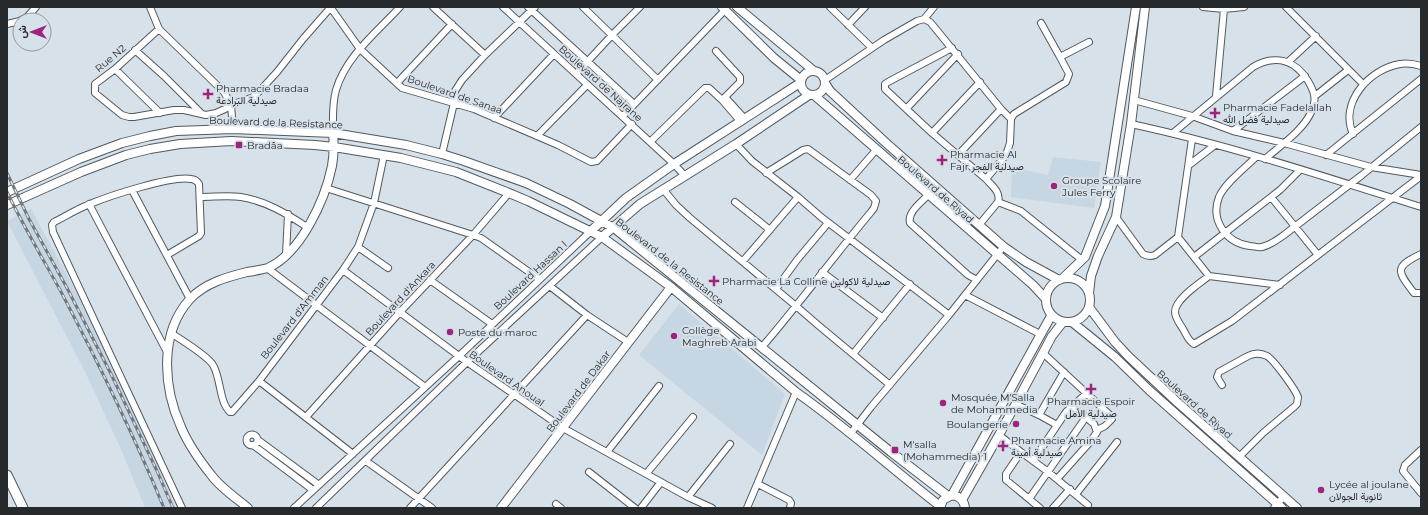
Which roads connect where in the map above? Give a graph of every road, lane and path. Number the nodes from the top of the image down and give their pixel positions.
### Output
1 (150, 7) edge
2 (331, 7) edge
3 (400, 7) edge
4 (433, 7) edge
5 (503, 7) edge
6 (583, 7) edge
7 (640, 7) edge
8 (737, 7) edge
9 (830, 7) edge
10 (865, 7) edge
11 (934, 7) edge
12 (1136, 7) edge
13 (1145, 7) edge
14 (1203, 7) edge
15 (1244, 7) edge
16 (1286, 7) edge
17 (532, 8) edge
18 (724, 8) edge
19 (1224, 9) junction
20 (924, 19) junction
21 (1135, 19) junction
22 (1144, 20) junction
23 (520, 22) junction
24 (1041, 23) dead end
25 (452, 24) junction
26 (848, 25) junction
27 (159, 29) junction
28 (612, 35) junction
29 (1316, 36) junction
30 (1089, 42) dead end
31 (872, 48) junction
32 (952, 48) junction
33 (360, 49) junction
34 (135, 50) junction
35 (716, 51) dead end
36 (554, 54) junction
37 (942, 54) junction
38 (958, 54) junction
39 (485, 55) junction
40 (1060, 57) junction
41 (1288, 62) junction
42 (588, 63) junction
43 (949, 64) junction
44 (1421, 66) edge
45 (115, 69) junction
46 (1348, 70) junction
47 (814, 71) junction
48 (576, 74) junction
49 (1305, 76) junction
50 (658, 80) junction
51 (1421, 80) edge
52 (801, 81) junction
53 (825, 82) junction
54 (980, 82) junction
55 (397, 84) junction
56 (1363, 84) junction
57 (587, 85) junction
58 (812, 95) junction
59 (1216, 96) junction
60 (1315, 96) junction
61 (723, 99) junction
62 (1134, 100) junction
63 (454, 104) junction
64 (634, 104) junction
65 (231, 105) junction
66 (907, 108) junction
67 (1001, 109) junction
68 (160, 113) junction
69 (201, 113) junction
70 (623, 116) junction
71 (1192, 116) junction
72 (494, 118) junction
73 (1011, 119) junction
74 (743, 120) junction
75 (632, 124) junction
76 (1131, 124) junction
77 (1421, 127) edge
78 (234, 129) junction
79 (1234, 131) junction
80 (333, 133) junction
81 (932, 133) junction
82 (1173, 133) junction
83 (1353, 134) junction
84 (537, 136) junction
85 (1192, 139) junction
86 (650, 142) junction
87 (1284, 143) junction
88 (736, 144) junction
89 (1215, 145) junction
90 (334, 147) junction
91 (876, 150) junction
92 (442, 154) junction
93 (384, 155) junction
94 (958, 155) junction
95 (1326, 155) junction
96 (1256, 157) junction
97 (1265, 159) junction
98 (674, 164) junction
99 (1189, 165) junction
100 (1371, 168) junction
101 (1300, 170) junction
102 (766, 172) junction
103 (1421, 175) edge
104 (685, 176) junction
105 (986, 179) junction
106 (850, 180) junction
107 (1350, 184) junction
108 (326, 188) junction
109 (663, 189) junction
110 (132, 190) junction
111 (7, 192) edge
112 (509, 193) junction
113 (928, 195) junction
114 (798, 196) junction
115 (200, 197) junction
116 (1271, 197) junction
117 (1393, 198) junction
118 (735, 202) dead end
119 (998, 202) junction
120 (374, 203) junction
121 (89, 204) junction
122 (7, 206) edge
123 (1421, 207) edge
124 (288, 214) junction
125 (1116, 217) junction
126 (602, 221) junction
127 (828, 223) junction
128 (979, 225) junction
129 (1294, 226) junction
130 (307, 227) junction
131 (614, 228) junction
132 (770, 230) junction
133 (591, 231) junction
134 (1225, 233) junction
135 (473, 235) junction
136 (602, 237) junction
137 (1178, 237) junction
138 (850, 238) junction
139 (358, 247) junction
140 (1004, 247) junction
141 (1421, 254) edge
142 (167, 255) junction
143 (286, 255) junction
144 (997, 255) junction
145 (1318, 255) junction
146 (1194, 257) junction
147 (1082, 260) junction
148 (743, 261) junction
149 (267, 268) junction
150 (388, 268) dead end
151 (343, 270) junction
152 (822, 272) junction
153 (1209, 276) junction
154 (539, 279) junction
155 (1061, 279) junction
156 (430, 280) junction
157 (976, 280) junction
158 (910, 284) junction
159 (1280, 286) junction
160 (551, 287) junction
161 (671, 287) junction
162 (776, 289) junction
163 (1089, 293) junction
164 (1421, 293) edge
165 (965, 295) junction
166 (1045, 298) junction
167 (190, 299) junction
168 (316, 306) junction
169 (796, 306) junction
170 (1089, 307) junction
171 (400, 312) junction
172 (587, 315) junction
173 (949, 315) junction
174 (1051, 316) junction
175 (883, 318) junction
176 (1062, 322) junction
177 (1072, 322) junction
178 (492, 324) junction
179 (171, 333) junction
180 (1040, 334) junction
181 (628, 342) junction
182 (370, 345) junction
183 (762, 347) junction
184 (167, 352) junction
185 (1043, 353) junction
186 (853, 354) junction
187 (459, 356) junction
188 (468, 362) junction
189 (1064, 372) junction
190 (259, 381) junction
191 (890, 385) junction
192 (1222, 385) dead end
193 (659, 386) dead end
194 (425, 387) junction
195 (796, 392) junction
196 (1087, 393) junction
197 (514, 395) junction
198 (1015, 404) junction
199 (1072, 406) junction
200 (1039, 415) junction
201 (693, 416) dead end
202 (306, 417) junction
203 (1086, 418) junction
204 (858, 424) junction
205 (1057, 425) junction
206 (563, 428) junction
207 (1097, 430) junction
208 (851, 434) junction
209 (999, 435) junction
210 (258, 440) junction
211 (1117, 442) dead end
212 (730, 444) dead end
213 (253, 445) junction
214 (1421, 450) edge
215 (607, 452) junction
216 (1021, 452) junction
217 (353, 454) junction
218 (279, 455) junction
219 (1239, 457) junction
220 (274, 461) junction
221 (366, 461) junction
222 (1033, 461) junction
223 (1047, 471) junction
224 (589, 472) dead end
225 (646, 474) junction
226 (7, 475) edge
227 (1057, 479) junction
228 (661, 482) junction
229 (758, 484) junction
230 (318, 485) junction
231 (1070, 489) junction
232 (313, 490) junction
233 (1421, 493) edge
234 (1076, 494) junction
235 (950, 495) junction
236 (1284, 496) junction
237 (688, 497) junction
238 (419, 498) junction
239 (1029, 499) junction
240 (965, 505) edge
241 (1088, 505) dead end
242 (940, 507) edge
243 (1277, 507) edge
244 (23, 508) edge
245 (182, 508) edge
246 (248, 508) edge
247 (294, 508) edge
248 (316, 508) edge
249 (410, 508) edge
250 (432, 508) edge
251 (501, 508) edge
252 (635, 508) edge
253 (641, 508) edge
254 (712, 508) edge
255 (747, 508) edge
256 (790, 508) edge
257 (1040, 508) edge
258 (1053, 508) edge
259 (1297, 508) edge

1 - 27 street
2 - 33 street, Boulevard de Sanaa
2 - 65 street, Rue N2
3 - 33 street
4 - 25 street
5 - 23 street, Boulevard de Najrane
6 - 28 street
7 - 28 street
8 - 47 main road
9 - 26 street
10 - 26 street
11 - 20 street
12 - 21 main road
13 - 22 main road
14 - 19 street
15 - 19 street
16 - 29 street
17 - 23 street
17 - 42 street
18 - 50 street
18 - 52 main road
19 - 59 street
20 - 31 street
20 - 32 street
21 - 22 main road
21 - 147 main road
22 - 62 main road
23 - 36 street, Boulevard de Najrane
23 - 39 street
24 - 40 street
25 - 39 street
25 - 55 street
26 - 31 street
27 - 34 street, Rue N2
27 - 65 street
28 - 42 street
28 - 50 street
29 - 41 street
29 - 46 street
30 - 40 street
31 - 53 street
32 - 37 street
32 - 38 street
33 - 55 street, Boulevard de Sanaa
33 - 80 street
34 - 45 street, Rue N2
34 - 69 street
35 - 61 street
36 - 48 street, Boulevard de Najrane
36 - 72 street
37 - 43 street
37 - 66 street
38 - 43 street
38 - 54 street
39 - 63 street
40 - 73 street
41 - 49 street
41 - 59 street
42 - 48 street
42 - 64 street
43 - 66 street
44 - 56 street
45 - 68 street
45 - 68 street, Rue N2
46 - 56 street
46 - 60 street
47 - 52 main road
47 - 53 main road
48 - 57 street, Boulevard de Najrane
49 - 60 street
49 - 79 street
50 - 64 street
51 - 83 street
52 - 58 main road
52 - 74 main road, Boulevard Hassan I
53 - 58 main road
53 - 128 main road, Boulevard de Riyad
54 - 67 street
54 - 81 street
55 - 63 street, Boulevard de Sanaa
56 - 83 street
57 - 70 street, Boulevard de Najrane
57 - 84 street
58 - 88 main road
58 - 91 main road, Boulevard de Riyad
59 - 71 street
60 - 87 street
61 - 74 street
61 - 86 street
62 - 71 street
62 - 76 main road
63 - 72 street, Boulevard de Sanaa
63 - 92 street
64 - 70 street
65 - 69 street, Rue N2
65 - 78 street
66 - 81 street
67 - 73 street
67 - 94 street
68 - 69 street, Rue N2
70 - 75 street, Boulevard de Najrane
71 - 79 street
71 - 82 street
72 - 84 street, Boulevard de Sanaa
73 - 105 street
74 - 98 main road, Boulevard Hassan I
75 - 84 street, Boulevard de Sanaa
75 - 86 street, Boulevard de Najrane
76 - 82 street
76 - 125 main road
77 - 100 street
78 - 80 main road, Boulevard de la Resistance
78 - 111 main road, Boulevard de la Resistance
79 - 87 street
80 - 90 main road
80 - 92 main road, Boulevard de la Resistance
81 - 94 street
82 - 85 street
83 - 95 street
85 - 89 street
85 - 99 street
86 - 98 street, Boulevard de Najrane
87 - 95 street
87 - 97 street
88 - 102 street
88 - 104 main road
89 - 96 street
89 - 99 street
90 - 93 main road, Boulevard de la Resistance
90 - 108 main road
90 - 122 main road, Boulevard de la Resistance
91 - 106 street
91 - 113 main road, Boulevard de Riyad
92 - 126 main road, Boulevard de la Resistance
93 - 112 main road, Boulevard de la Resistance
93 - 120 street, Boulevard d'Amman
94 - 105 street
95 - 100 street
96 - 97 street
96 - 134 street
97 - 101 street
98 - 104 street, Boulevard de Najrane
98 - 126 main road, Boulevard Hassan I
99 - 137 street
100 - 103 street
100 - 107 street
101 - 107 street
101 - 116 street
102 - 106 street
102 - 114 street
103 - 117 street
104 - 109 main road
105 - 119 street
106 - 138 street
107 - 117 street
107 - 129 street
108 - 120 street
108 - 130 main road
109 - 131 main road
109 - 148 street
110 - 115 street
110 - 121 street
110 - 142 street
112 - 133 main road, Boulevard de la Resistance
112 - 135 street, Boulevard d'Ankara
113 - 144 main road, Boulevard de Riyad
113 - 157 street
114 - 127 street
114 - 132 street
115 - 124 street
115 - 142 street
116 - 129 street
116 - 134 street
117 - 123 street
117 - 145 street
118 - 132 street
119 - 128 street
119 - 147 street
120 - 135 street
120 - 139 street, Boulevard d'Amman
121 - 184 street
121 - 245 street
124 - 130 street
124 - 143 street
125 - 137 street
125 - 163 main road
126 - 131 main road, Boulevard de la Resistance
126 - 133 main road, Boulevard Hassan I
127 - 138 street
127 - 162 street
128 - 140 main road, Boulevard de Riyad
129 - 134 street
129 - 145 street
130 - 143 main road
131 - 136 main road
131 - 183 main road, Boulevard de la Resistance
132 - 148 street
133 - 136 main road, Boulevard de la Resistance
133 - 154 street, Boulevard Hassan I
134 - 146 street
135 - 154 street
135 - 156 street, Boulevard d'Ankara
136 - 160 street
136 - 161 main road, Boulevard de la Resistance
137 - 146 street
138 - 152 street
138 - 158 street
139 - 150 street
139 - 151 street, Boulevard d'Amman
140 - 144 street
140 - 155 main road, Boulevard de Riyad
141 - 164 street
142 - 167 street
143 - 149 main road
144 - 157 street
144 - 166 main road, Boulevard de Riyad
145 - 159 street
146 - 153 street
147 - 155 main road
148 - 162 street
149 - 167 main road
149 - 168 street
151 - 168 street, Boulevard d'Amman
151 - 171 street, Boulevard Anoual
152 - 169 street
152 - 175 street
153 - 159 street
153 - 159 street
154 - 178 street, Boulevard Hassan I
155 - 163 main road
155 - 166 main road
156 - 171 street, Boulevard d'Ankara
156 - 178 street
157 - 165 street
158 - 173 street
158 - 175 street
160 - 172 street
160 - 188 street
161 - 181 main road, Boulevard de Dakar
161 - 195 main road, Boulevard de la Resistance
162 - 169 street
163 - 170 main road
165 - 173 street
165 - 180 street
166 - 174 main road
167 - 179 main road
168 - 182 street
168 - 190 street, Boulevard d'Amman
169 - 183 street
169 - 186 street
170 - 177 main road
170 - 219 main road, Boulevard de Riyad
171 - 182 street, Boulevard d'Ankara
171 - 187 street, Boulevard Anoual
172 - 181 street
172 - 197 street
173 - 191 street
174 - 176 main road
174 - 180 main road
175 - 186 street
176 - 177 main road
176 - 185 main road
177 - 243 main road, Boulevard de Riyad
178 - 187 street, Boulevard Hassan I
179 - 184 main road
179 - 190 street, Boulevard d'Amman
180 - 235 main road
181 - 206 main road, Boulevard de Dakar
182 - 194 street
182 - 202 street, Boulevard d'Ankara
183 - 204 main road, Boulevard de la Resistance
184 - 246 main road
185 - 189 street
185 - 198 main road
186 - 191 street
187 - 188 street, Boulevard Anoual
187 - 194 street, Boulevard Hassan I
188 - 197 street, Boulevard Anoual
188 - 221 street
189 - 196 street
189 - 200 street
190 - 202 street
191 - 204 street
192 - 219 street
193 - 215 street
194 - 217 street, Boulevard Hassan I
195 - 208 main road, Boulevard de la Resistance
195 - 229 street
196 - 199 street
196 - 207 street
197 - 206 street, Boulevard Anoual
197 - 238 street
198 - 200 street
198 - 209 main road
199 - 203 street
199 - 205 street
200 - 205 street
201 - 225 street
202 - 217 street
203 - 207 street
203 - 223 street
204 - 208 street
204 - 235 main road, Boulevard de la Resistance
205 - 222 street
206 - 215 street, Boulevard Anoual
206 - 251 main road, Boulevard de Dakar
207 - 227 street
208 - 242 main road, Boulevard de la Resistance
209 - 216 street
209 - 240 main road
210 - 213 street
210 - 213 street
210 - 218 street
211 - 234 street
212 - 237 street
213 - 220 street
214 - 233 street
215 - 225 street, Boulevard Anoual
216 - 222 street
216 - 239 street
217 - 230 street, Boulevard Hassan I
218 - 220 street
218 - 230 street
219 - 236 main road, Boulevard de Riyad
220 - 232 street
221 - 238 street
221 - 248 street
222 - 223 street
223 - 227 street
223 - 239 street
224 - 252 street
225 - 228 street, Boulevard Anoual
226 - 244 main road
227 - 231 street
228 - 237 street, Boulevard Anoual
228 - 253 street
229 - 255 street
229 - 256 street
230 - 232 street, Boulevard Hassan I
231 - 234 street
231 - 258 street
232 - 247 street, Boulevard Hassan I
234 - 241 street
235 - 240 main road, Boulevard de la Resistance
235 - 242 main road
236 - 243 street
236 - 259 main road, Boulevard de Riyad
237 - 254 street, Boulevard Anoual
238 - 249 street
238 - 250 street
239 - 257 street

